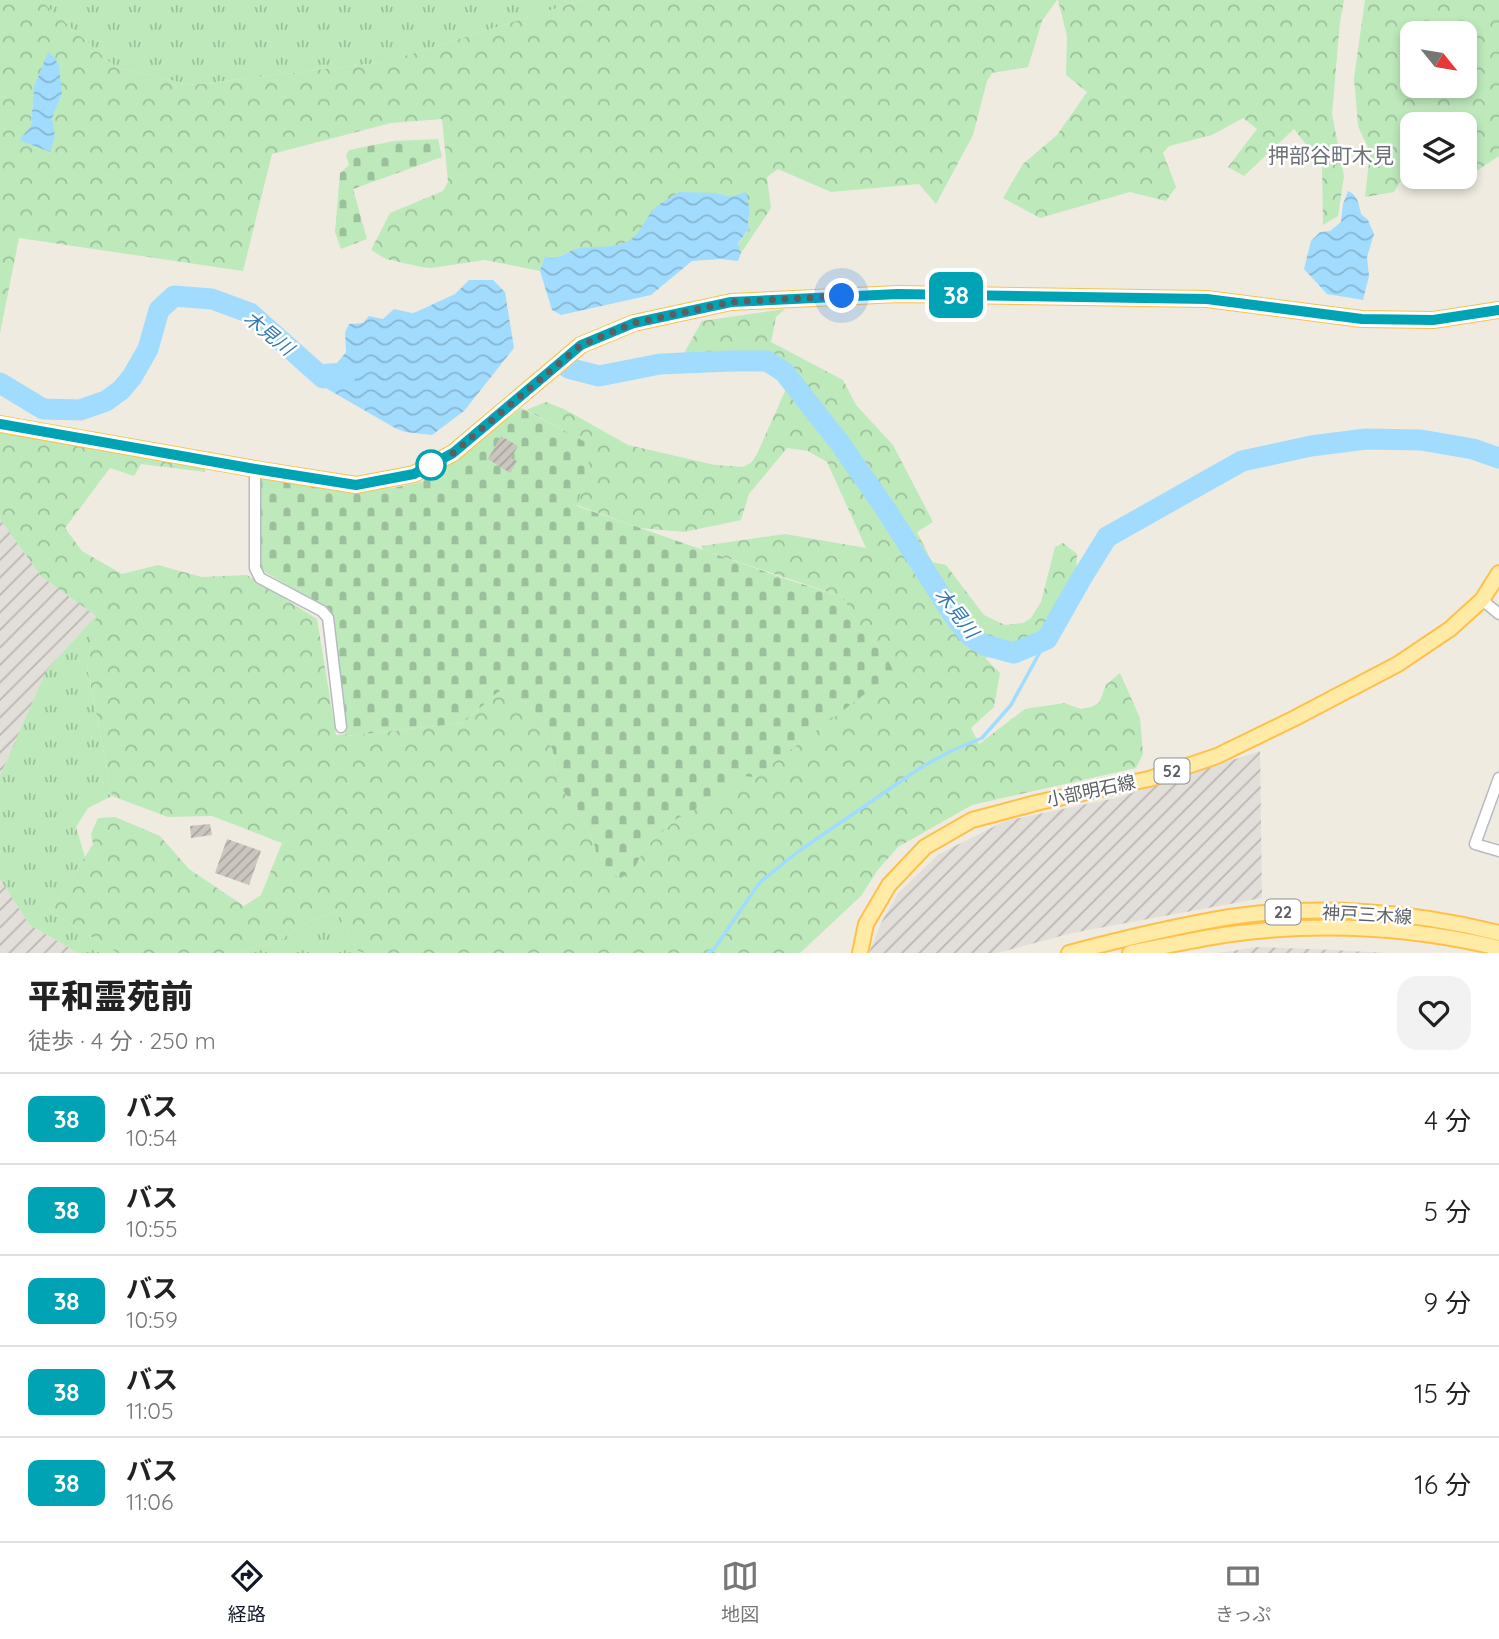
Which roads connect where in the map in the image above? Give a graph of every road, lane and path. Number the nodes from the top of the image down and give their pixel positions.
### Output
1 (1499, 310) edge
2 (0, 424) edge
3 (255, 469) junction
4 (1499, 573) edge
5 (1482, 600) junction
6 (1499, 614) edge
7 (341, 727) dead end
8 (1499, 778) edge
9 (1499, 851) edge
10 (1499, 933) edge
11 (1499, 948) edge
12 (860, 953) edge
13 (1069, 953) edge
14 (1130, 953) edge

1 - 3 main road
2 - 3 main road
3 - 7 street
4 - 5 main road, 小部明石線 / 52
5 - 6 street
5 - 12 main road, 小部明石線 / 52
8 - 9 street
10 - 13 main road, 神戸三木線 / 22
11 - 14 main road, 神戸三木線 / 22

